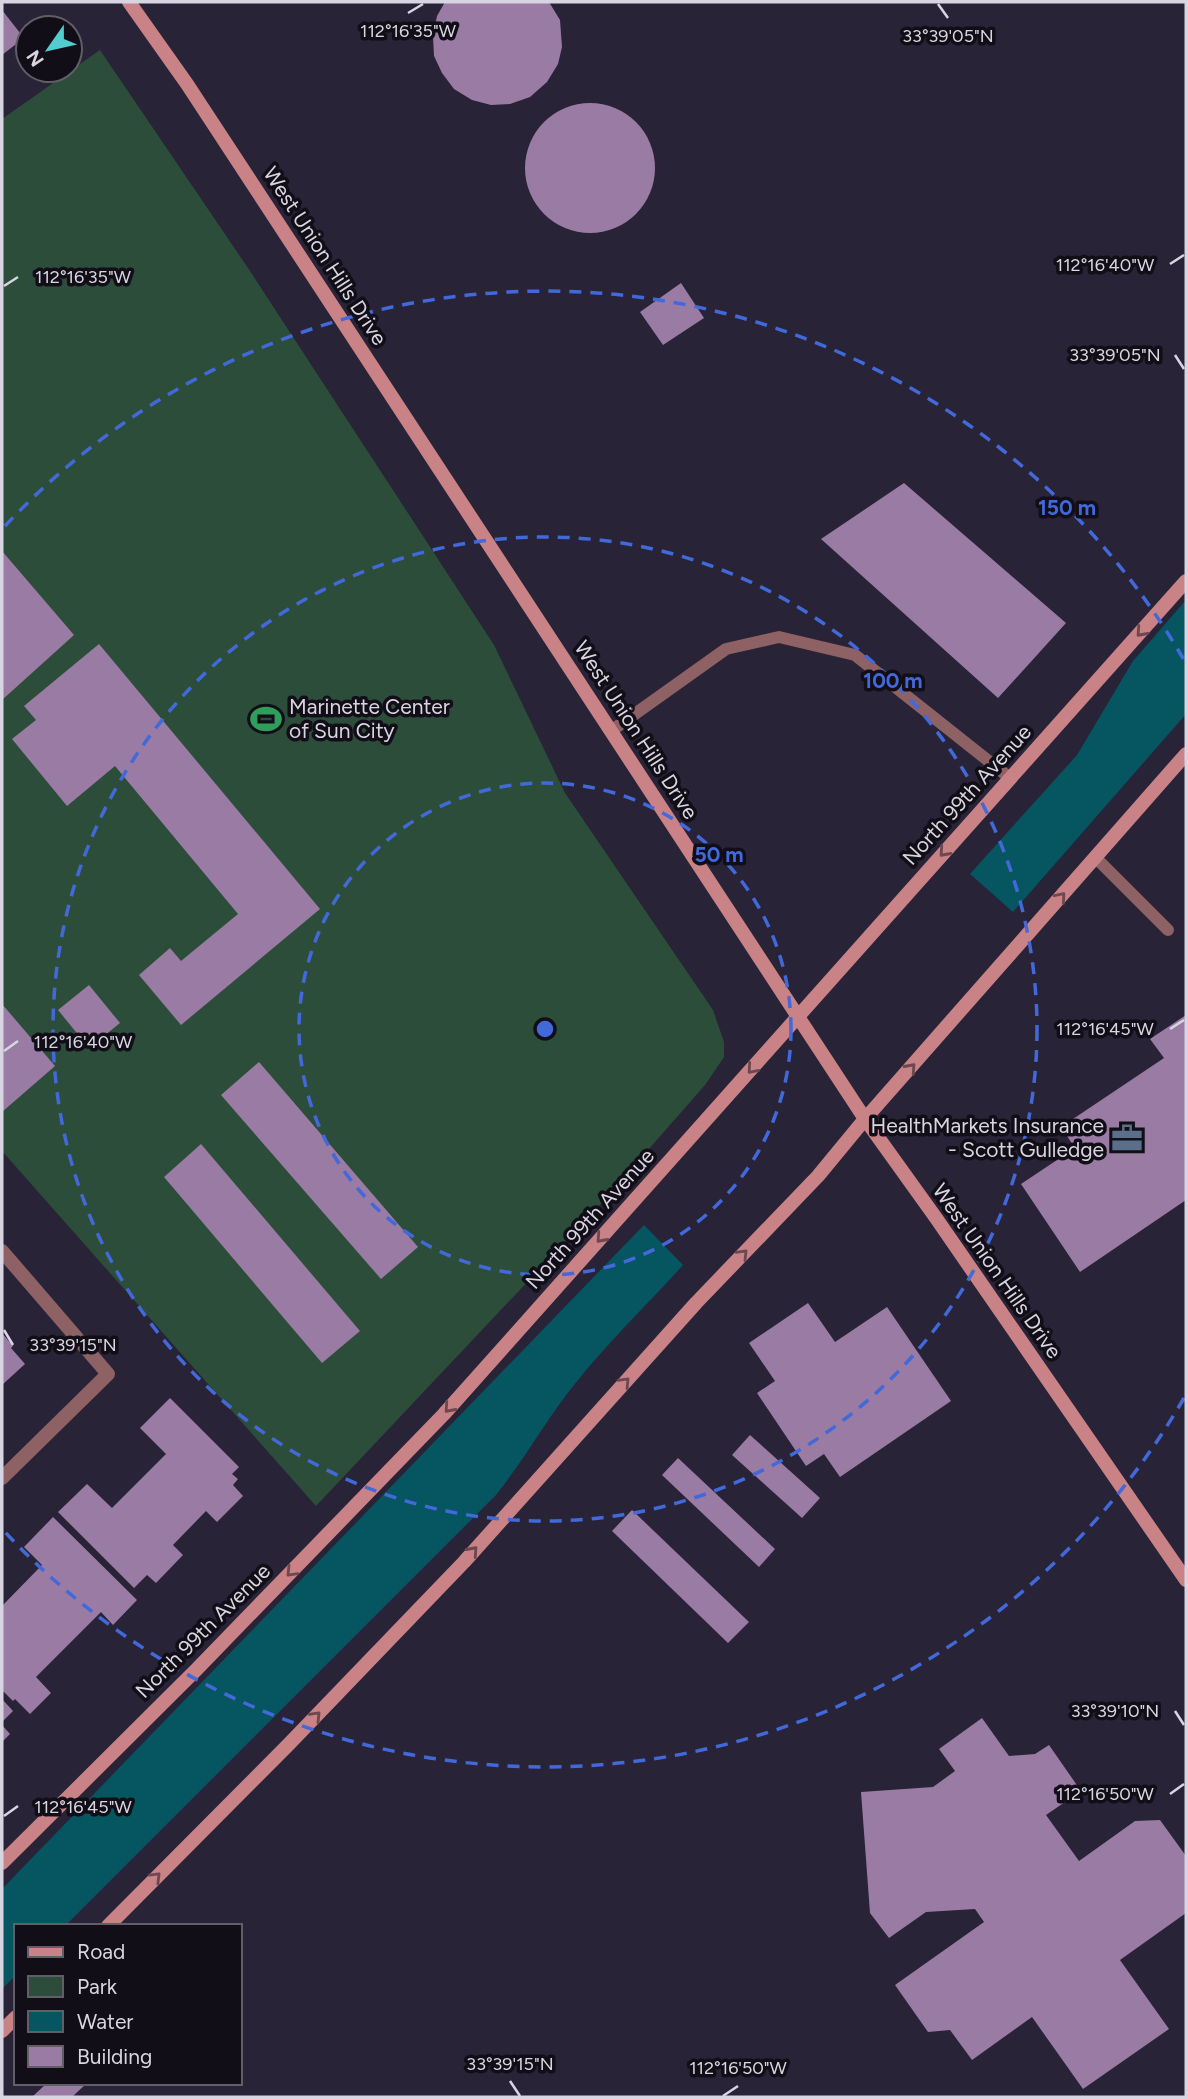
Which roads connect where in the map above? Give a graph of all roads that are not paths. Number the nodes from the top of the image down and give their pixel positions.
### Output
1 (129, 2) edge
2 (1186, 581) edge
3 (611, 731) junction
4 (1186, 754) edge
5 (1010, 778) junction
6 (1096, 858) junction
7 (1168, 930) dead end
8 (797, 1017) junction
9 (865, 1119) junction
10 (2, 1251) edge
11 (2, 1478) edge
12 (1186, 1580) edge
13 (2, 1863) edge
14 (110, 1924) edge

1 - 3 main road, West Union Hills Drive
2 -> 5 main road, North 99th Avenue
3 - 5 lane
3 - 8 main road, West Union Hills Drive
4 - 6 main road
5 -> 8 main road, North 99th Avenue
6 - 7 lane
9 -> 6 main road
8 - 9 main road, West Union Hills Drive
8 -> 13 main road, North 99th Avenue
9 - 12 main road, West Union Hills Drive
14 -> 9 main road
10 - 11 street

